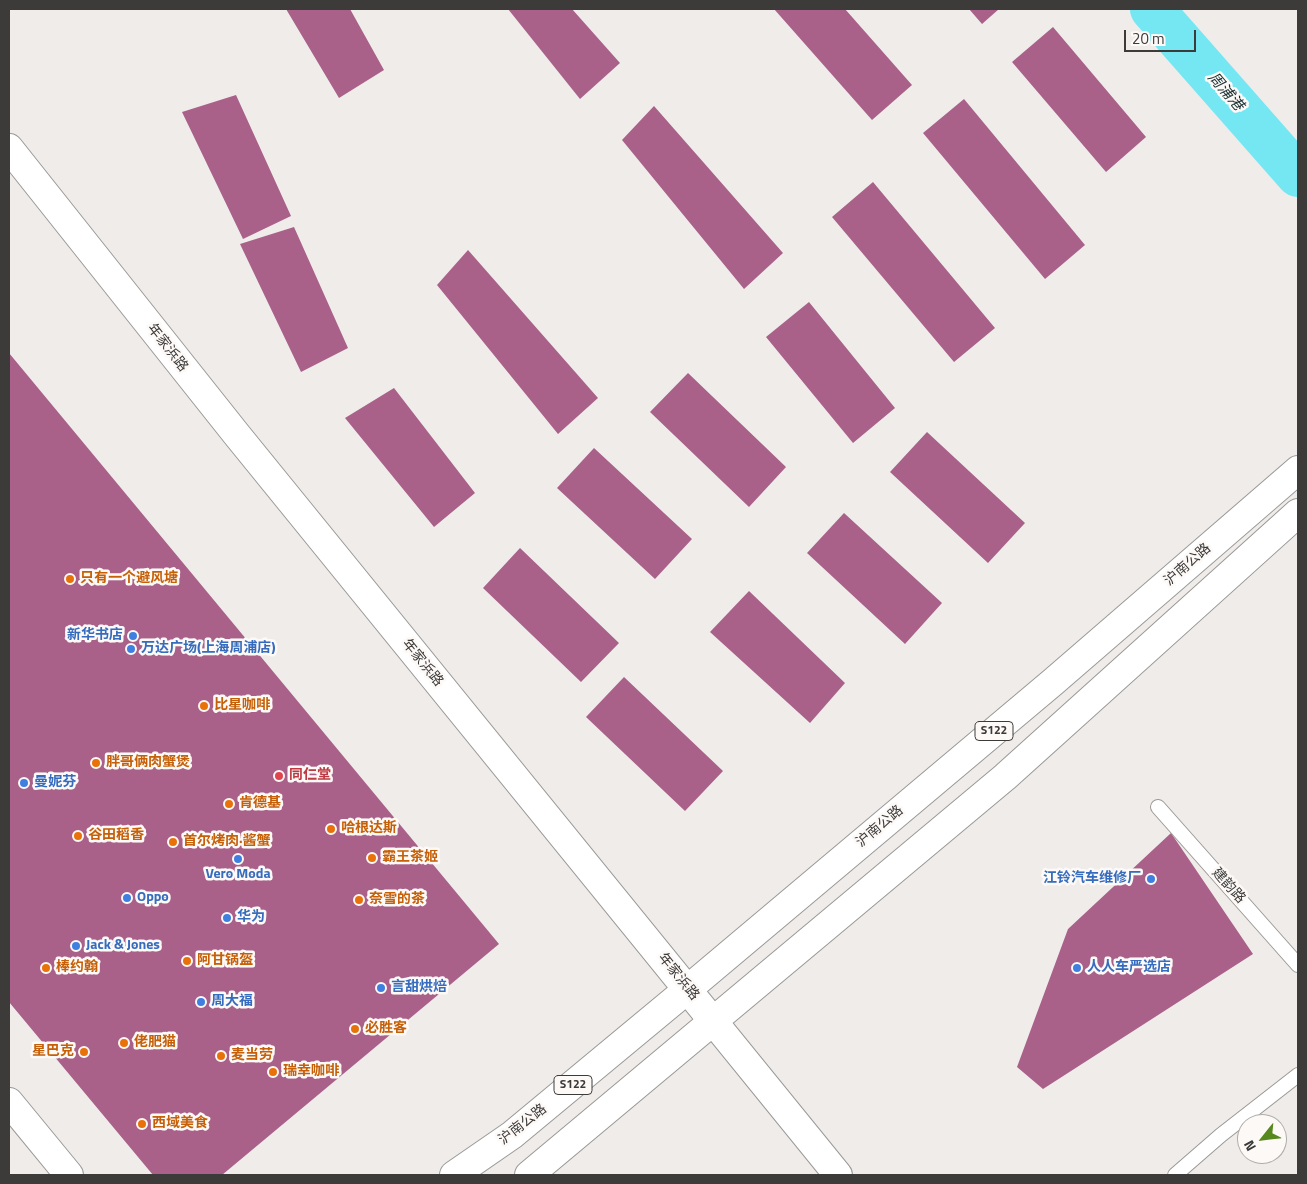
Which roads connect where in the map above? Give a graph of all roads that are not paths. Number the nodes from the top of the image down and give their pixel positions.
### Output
1 (9, 148) edge
2 (1298, 470) edge
3 (1298, 513) edge
4 (1158, 807) dead end
5 (1298, 965) edge
6 (688, 989) junction
7 (714, 1022) junction
8 (1298, 1075) edge
9 (9, 1102) edge
10 (69, 1175) edge
11 (454, 1175) edge
12 (529, 1175) edge
13 (838, 1175) edge
14 (1175, 1175) edge

1 - 6 main road, 年家浜路
2 - 6 main road, 沪南公路 / S122
3 - 7 main road
4 - 5 lane, 建韵路
6 - 7 main road, 年家浜路
6 - 11 main road, 沪南公路 / S122
7 - 12 main road
7 - 13 main road, 年家浜路
8 - 14 lane
9 - 10 main road

